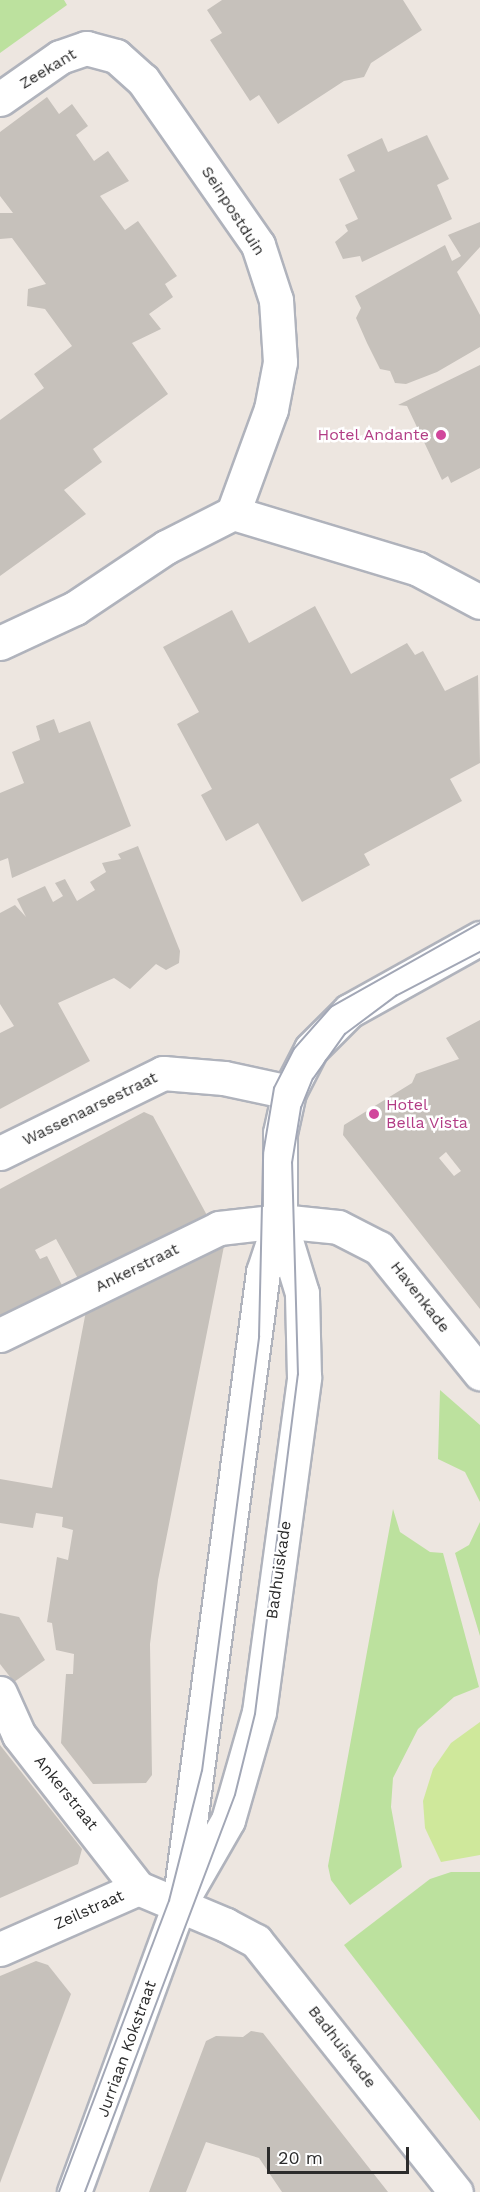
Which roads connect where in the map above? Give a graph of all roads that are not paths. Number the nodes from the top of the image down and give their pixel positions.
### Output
1 (98, 50) joint
2 (0, 99) edge
3 (233, 513) junction
4 (480, 602) edge
5 (0, 643) edge
6 (480, 938) edge
7 (289, 1092) junction
8 (0, 1153) edge
9 (280, 1221) junction
10 (0, 1335) edge
11 (480, 1373) edge
12 (0, 1693) edge
13 (138, 1888) junction
14 (179, 1905) junction
15 (0, 1949) edge
16 (74, 2192) edge
17 (456, 2192) edge

1 - 2 street, Zeekant
1 - 3 street, Seinpostduin
3 - 4 street
3 - 5 street
6 - 7 street, Badhuiskade
7 - 8 street, Wassenaarsestraat
7 - 9 street, Badhuiskade
9 - 10 street, Ankerstraat
9 - 11 street, Havenkade
9 - 14 street, Badhuiskade
9 - 14 street, Badhuiskade
12 - 13 street, Ankerstraat
13 - 14 street, Zeilstraat
13 - 15 street, Zeilstraat
14 - 16 street, Jurriaan Kokstraat
14 - 17 street, Badhuiskade

